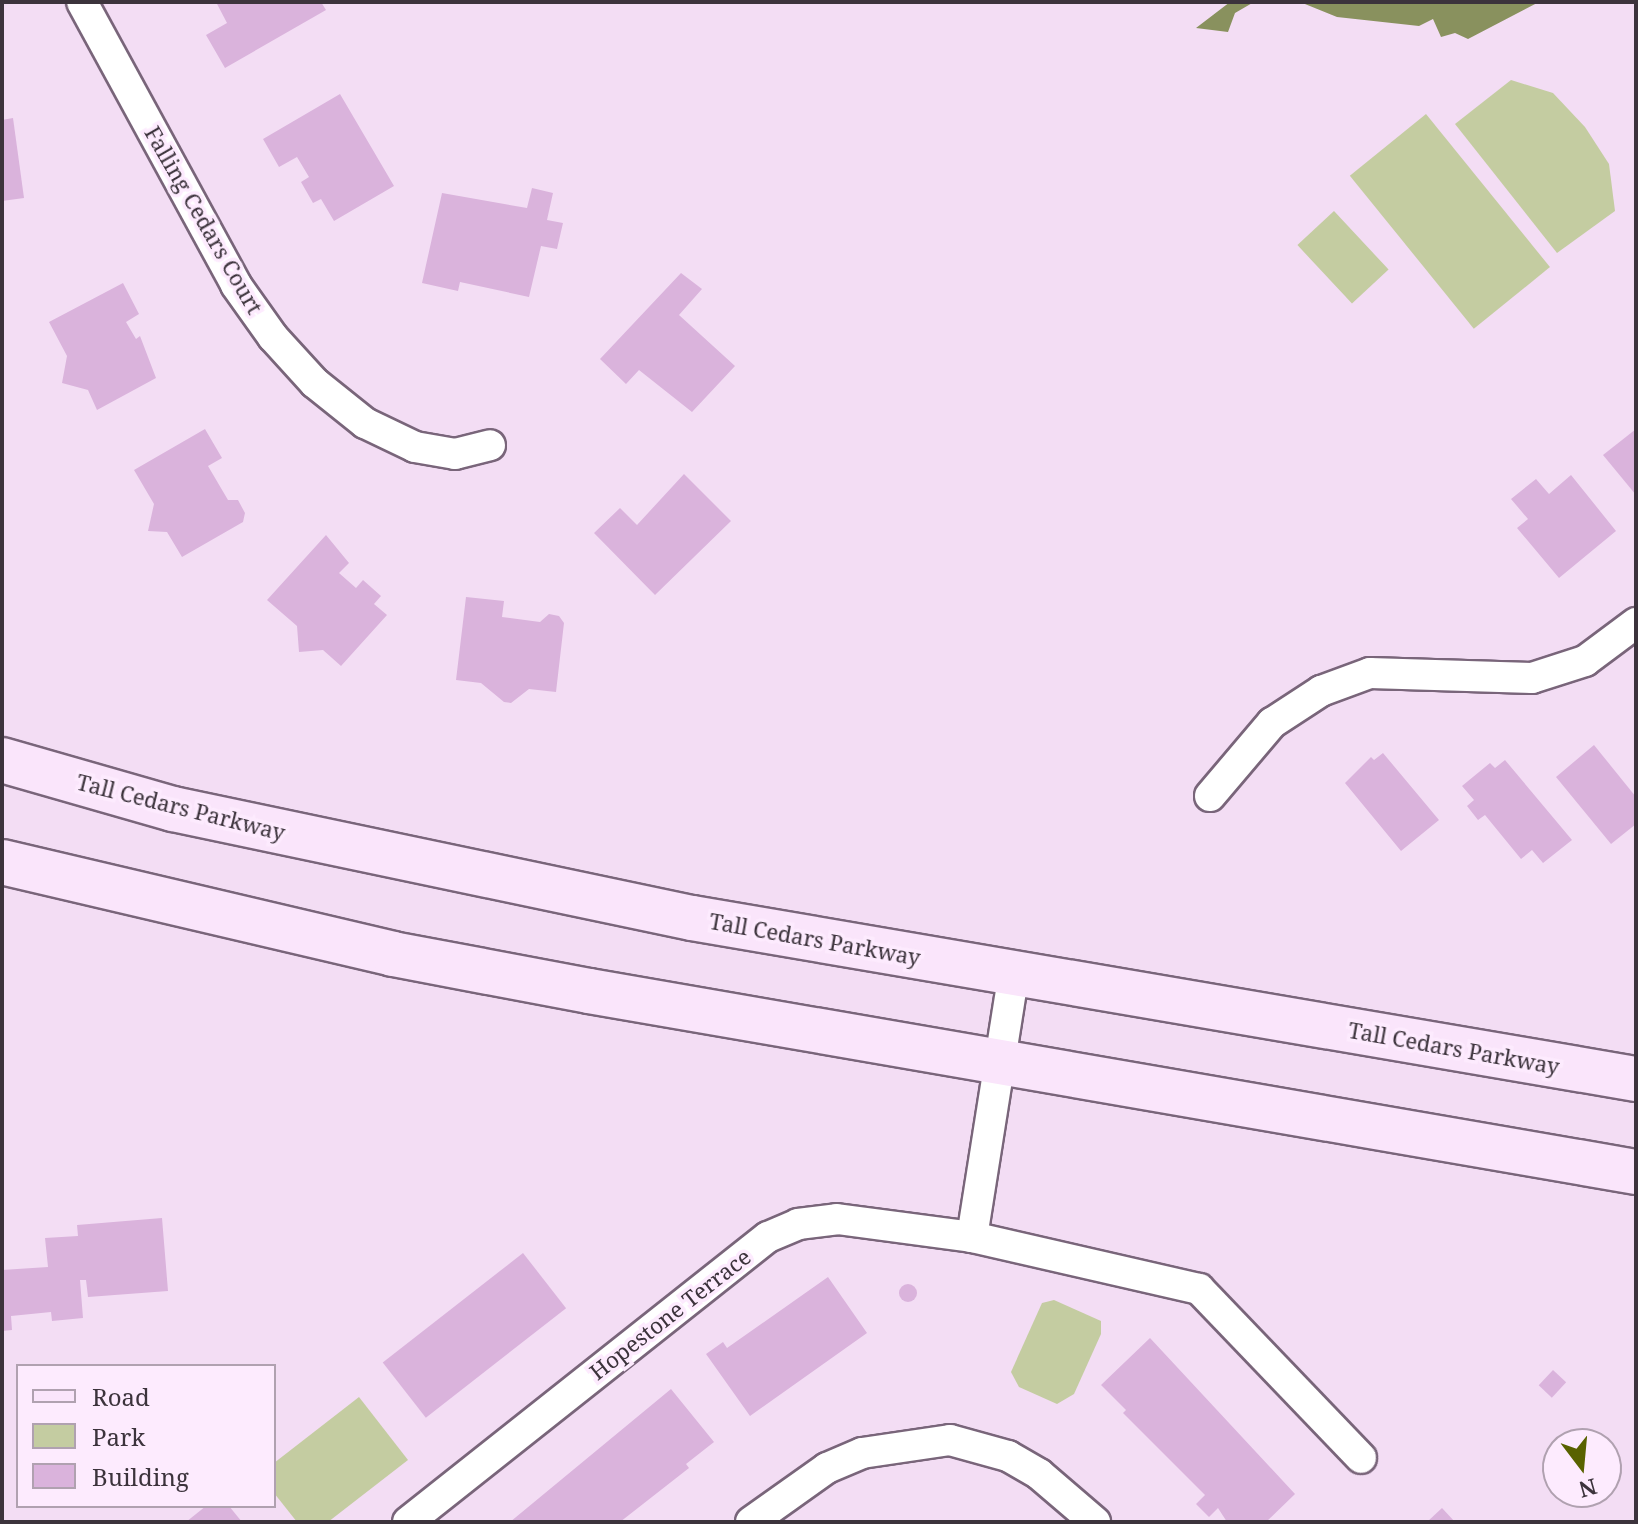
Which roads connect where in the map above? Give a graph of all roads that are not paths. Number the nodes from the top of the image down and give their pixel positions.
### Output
1 (82, 2) edge
2 (490, 445) dead end
3 (1636, 623) edge
4 (2, 760) edge
5 (1210, 796) dead end
6 (2, 862) edge
7 (1014, 973) junction
8 (999, 1062) junction
9 (1636, 1079) edge
10 (1636, 1172) edge
11 (972, 1237) junction
12 (1361, 1458) dead end
13 (408, 1522) edge
14 (751, 1522) edge
15 (1095, 1522) edge

1 - 2 street, Falling Cedars Court
3 - 5 street
4 - 7 main road, Tall Cedars Parkway
6 - 8 main road
7 - 8 street
7 - 9 main road, Tall Cedars Parkway
8 - 10 main road
8 - 11 street
11 - 12 street, Hopestone Terrace
11 - 13 street, Hopestone Terrace
14 - 15 street

